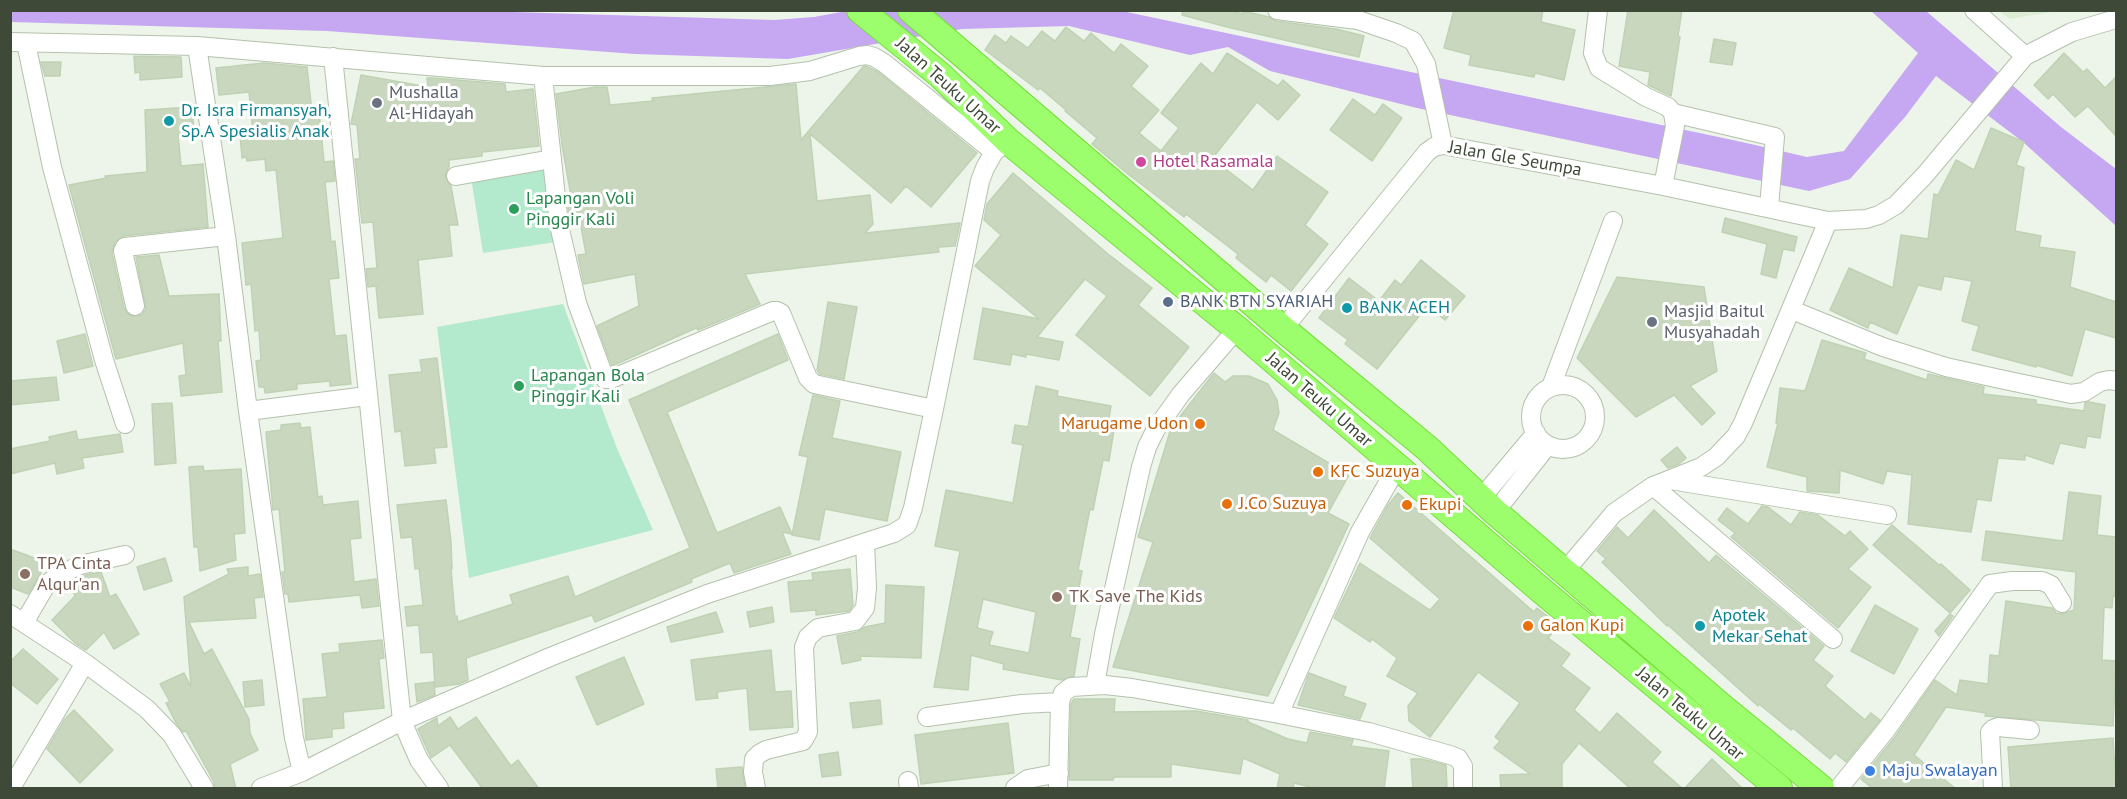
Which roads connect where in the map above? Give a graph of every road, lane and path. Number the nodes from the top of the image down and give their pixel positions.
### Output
1 (860, 10) edge
2 (911, 10) edge
3 (1277, 10) edge
4 (1598, 10) edge
5 (1974, 10) edge
6 (1359, 15) edge
7 (2116, 19) edge
8 (18, 43) edge
9 (197, 46) junction
10 (2025, 56) junction
11 (333, 57) junction
12 (543, 76) junction
13 (1674, 120) junction
14 (1443, 145) junction
15 (1001, 146) junction
16 (552, 159) junction
17 (456, 176) dead end
18 (1666, 178) junction
19 (1768, 207) junction
20 (1614, 221) dead end
21 (1828, 221) junction
22 (226, 236) junction
23 (135, 306) dead end
24 (1792, 310) junction
25 (1237, 329) junction
26 (1283, 329) junction
27 (2116, 381) edge
28 (1551, 387) junction
29 (368, 396) junction
30 (934, 409) junction
31 (248, 411) junction
32 (125, 424) dead end
33 (1542, 439) junction
34 (1397, 467) junction
35 (1670, 480) junction
36 (1653, 486) junction
37 (1487, 505) junction
38 (1887, 515) dead end
39 (865, 543) junction
40 (125, 555) dead end
41 (1565, 571) junction
42 (2062, 603) dead end
43 (17, 618) edge
44 (1833, 639) dead end
45 (85, 663) junction
46 (1095, 685) junction
47 (1060, 702) junction
48 (1279, 714) junction
49 (927, 717) dead end
50 (402, 721) junction
51 (2030, 730) dead end
52 (302, 772) junction
53 (1059, 781) edge
54 (11, 789) edge
55 (204, 789) edge
56 (261, 789) edge
57 (439, 789) edge
58 (756, 789) edge
59 (1015, 789) edge
60 (1463, 789) edge
61 (1779, 789) edge
62 (1821, 789) edge
63 (1839, 789) edge
64 (1993, 789) edge

1 - 15 highway, Jalan Teuku Umar
2 - 26 highway, Jalan Teuku Umar
3 - 6 street
4 - 13 street
5 - 10 street
6 - 14 street
7 - 10 street, Jalan Gle Seumpa
8 - 9 street
8 - 32 street
9 - 11 street
9 - 22 street
10 - 21 street, Jalan Gle Seumpa
11 - 12 street
11 - 29 street
12 - 15 street
12 - 16 street
13 - 18 street
13 - 19 street
14 - 18 street, Jalan Gle Seumpa
14 - 26 street, Jalan Gle Seumpa
15 - 25 highway, Jalan Teuku Umar
15 - 30 street
16 - 17 street
16 - 30 street
18 - 19 street, Jalan Gle Seumpa
19 - 21 street, Jalan Gle Seumpa
20 - 28 street
21 - 24 street
22 - 23 street
22 - 31 street
24 - 27 street
24 - 35 street
25 - 34 highway, Jalan Teuku Umar
25 - 46 street
26 - 37 highway, Jalan Teuku Umar
28 - 33 street
28 - 33 street
29 - 31 street
29 - 50 street
30 - 39 street
31 - 52 street
33 - 37 street
34 - 48 street
34 - 61 highway, Jalan Teuku Umar
35 - 36 street
35 - 38 street
36 - 41 street
36 - 44 street
37 - 41 highway, Jalan Teuku Umar
39 - 50 street
39 - 58 street
40 - 43 street
41 - 62 highway, Jalan Teuku Umar
42 - 63 street
43 - 45 street
45 - 54 street
45 - 55 street
46 - 47 street
46 - 48 street
47 - 49 street
47 - 53 street
48 - 60 street
50 - 52 street
50 - 57 street
51 - 64 street
52 - 56 street
53 - 59 street

